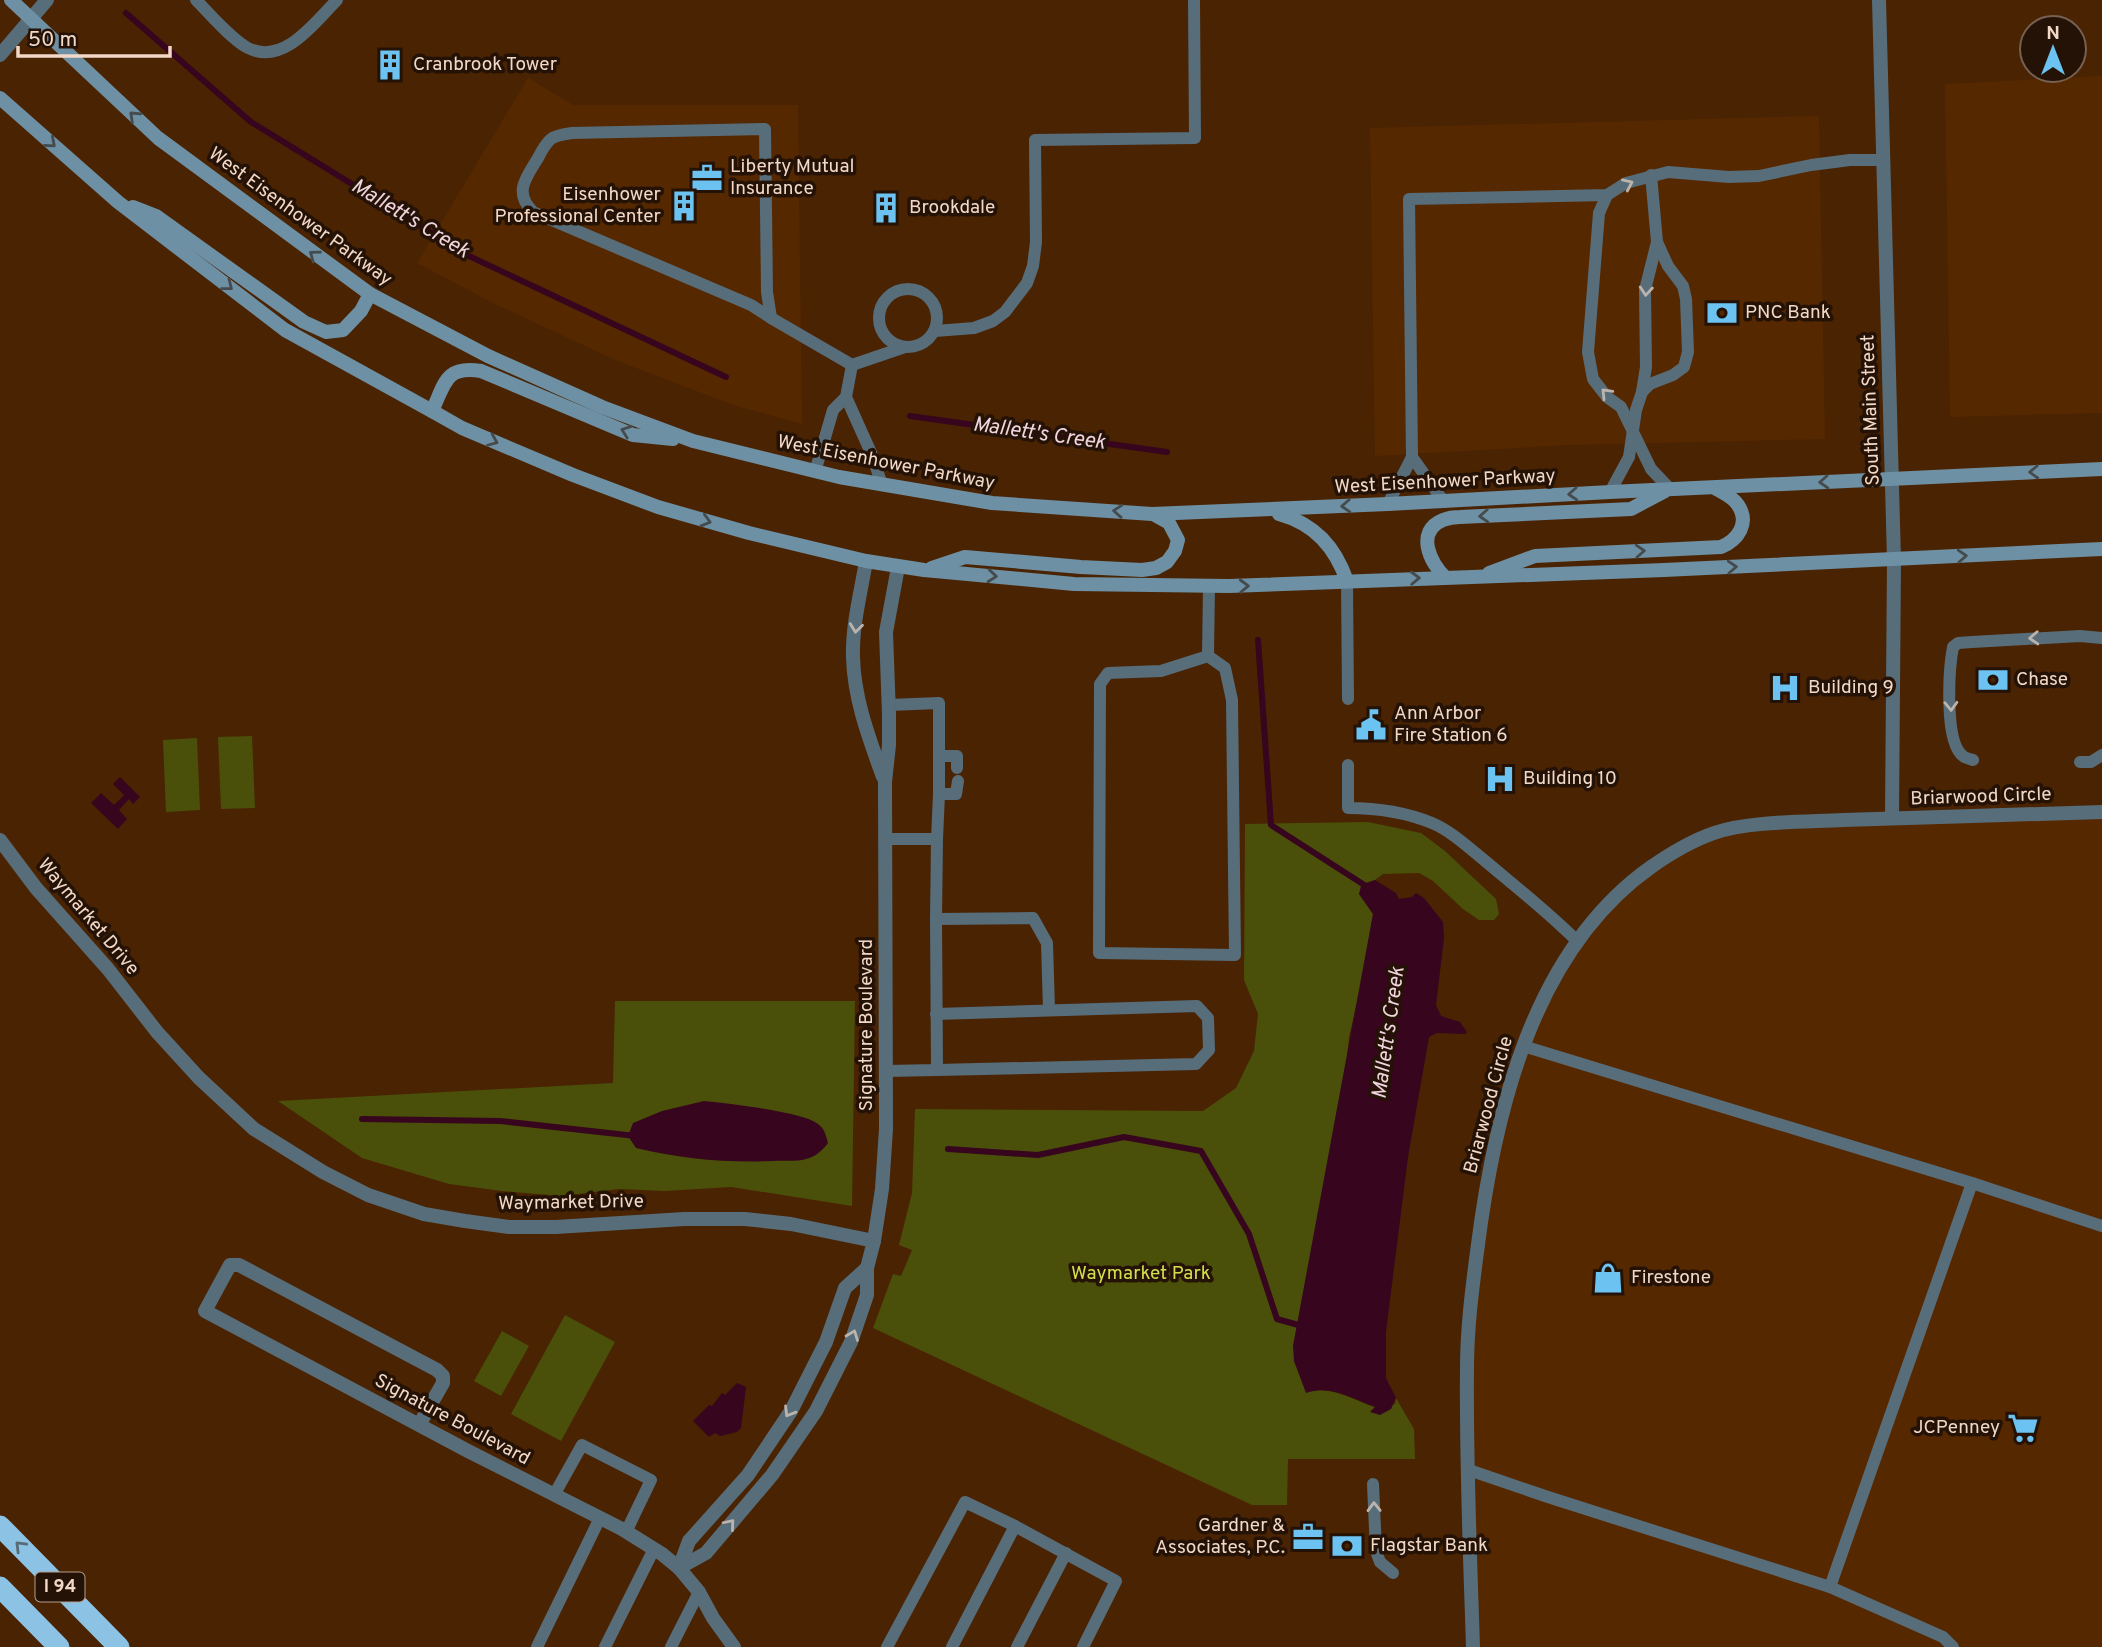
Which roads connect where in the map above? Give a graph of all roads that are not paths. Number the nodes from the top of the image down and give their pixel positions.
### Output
1 (11, 0) edge
2 (47, 0) edge
3 (195, 0) edge
4 (337, 0) edge
5 (1194, 0) edge
6 (1879, 0) edge
7 (32, 19) junction
8 (0, 55) edge
9 (0, 98) edge
10 (1882, 160) junction
11 (1651, 175) junction
12 (1607, 195) junction
13 (118, 202) junction
14 (1657, 242) junction
15 (370, 294) junction
16 (771, 318) junction
17 (935, 331) junction
18 (906, 347) junction
19 (852, 365) junction
20 (1642, 392) junction
21 (846, 397) junction
22 (432, 411) junction
23 (1633, 429) junction
24 (693, 440) junction
25 (1412, 457) junction
26 (2102, 469) edge
27 (815, 472) junction
28 (1893, 478) junction
29 (882, 485) junction
30 (1715, 488) junction
31 (1670, 489) junction
32 (1610, 492) junction
33 (1444, 502) junction
34 (1388, 505) junction
35 (1264, 510) junction
36 (1152, 514) junction
37 (2102, 549) edge
38 (1894, 560) junction
39 (866, 561) junction
40 (898, 567) junction
41 (924, 570) junction
42 (1445, 577) junction
43 (1478, 577) junction
44 (1347, 581) junction
45 (1209, 586) junction
46 (2102, 638) edge
47 (1208, 656) junction
48 (1349, 699) dead end
49 (889, 705) junction
50 (939, 755) junction
51 (2102, 755) edge
52 (1973, 760) dead end
53 (2080, 762) dead end
54 (1348, 765) dead end
55 (885, 782) junction
56 (939, 794) junction
57 (2102, 812) edge
58 (1892, 818) junction
59 (886, 839) junction
60 (937, 839) junction
61 (0, 840) edge
62 (936, 919) junction
63 (1577, 941) junction
64 (1049, 1010) junction
65 (936, 1014) junction
66 (1523, 1046) junction
67 (937, 1070) junction
68 (886, 1071) junction
69 (1972, 1183) junction
70 (2102, 1226) edge
71 (874, 1241) junction
72 (867, 1268) junction
73 (419, 1424) junction
74 (1469, 1469) junction
75 (1373, 1484) dead end
76 (554, 1495) junction
77 (600, 1518) junction
78 (1015, 1526) junction
79 (0, 1527) edge
80 (626, 1532) junction
81 (654, 1549) junction
82 (1066, 1553) junction
83 (679, 1568) junction
84 (1393, 1573) dead end
85 (0, 1587) edge
86 (1830, 1587) junction
87 (699, 1592) junction
88 (60, 1647) edge
89 (119, 1647) edge
90 (537, 1647) edge
91 (605, 1647) edge
92 (671, 1647) edge
93 (734, 1647) edge
94 (887, 1647) edge
95 (952, 1647) edge
96 (1017, 1647) edge
97 (1083, 1647) edge
98 (1473, 1647) edge
99 (1953, 1647) edge

1 - 7 main road, West Eisenhower Parkway
2 - 7 street
3 - 4 lane
5 - 17 lane
6 - 10 street, South Main Street
7 - 8 street
15 -> 7 main road, West Eisenhower Parkway
9 -> 13 main road
10 - 11 lane
10 - 28 street, South Main Street
12 -> 11 lane
11 - 14 lane
23 -> 12 lane
12 - 25 lane
13 - 15 main road
13 -> 22 main road
14 -> 20 lane
14 - 20 lane
15 - 24 main road, West Eisenhower Parkway
16 - 16 lane
16 - 19 lane
17 - 18 lane
17 - 18 lane
18 - 19 lane
19 - 21 lane
20 - 23 lane
21 - 27 lane
21 - 29 lane
24 -> 22 main road
22 -> 39 main road
23 - 31 lane
23 - 32 lane
24 - 27 main road, West Eisenhower Parkway
25 - 33 lane
25 - 34 lane
26 -> 28 main road, West Eisenhower Parkway
27 - 29 main road, West Eisenhower Parkway
28 -> 30 main road, West Eisenhower Parkway
28 - 38 street, South Main Street
36 -> 29 main road, West Eisenhower Parkway
30 - 31 main road, West Eisenhower Parkway
43 -> 30 main road
31 - 32 main road, West Eisenhower Parkway
31 -> 42 main road
32 -> 33 main road, West Eisenhower Parkway
33 - 34 main road, West Eisenhower Parkway
34 -> 35 main road, West Eisenhower Parkway
35 - 36 main road, West Eisenhower Parkway
35 - 44 main road
36 - 41 main road
38 -> 37 main road
43 -> 38 main road
38 - 58 street, South Main Street
39 - 40 main road
39 -> 55 street, Signature Boulevard
40 - 41 main road
40 - 49 street, Signature Boulevard
41 -> 45 main road
42 - 43 main road
44 -> 42 main road
45 -> 44 main road
44 - 48 lane
45 - 47 lane
46 -> 52 lane
47 - 47 lane
49 - 50 lane
49 - 55 street, Signature Boulevard
50 - 56 lane
50 - 56 lane
51 - 53 lane
54 - 63 lane
55 - 59 street, Signature Boulevard
56 - 60 lane
57 - 58 street, Briarwood Circle
58 - 63 street, Briarwood Circle
59 - 60 lane
59 - 68 street, Signature Boulevard
60 - 62 lane
61 - 71 street, Waymarket Drive
62 - 64 lane
62 - 65 lane
63 - 66 street, Briarwood Circle
64 - 65 lane
64 - 67 lane
65 - 67 lane
66 - 69 lane
66 - 74 street, Briarwood Circle
67 - 68 lane
68 - 71 street, Signature Boulevard
69 - 70 lane
69 - 86 lane
71 - 72 street, Signature Boulevard
72 -> 83 street, Signature Boulevard
83 -> 72 street, Signature Boulevard
73 - 73 street, Signature Boulevard
73 - 76 street, Signature Boulevard
74 - 86 lane
74 - 98 street, Briarwood Circle
84 -> 75 lane
76 - 77 street, Signature Boulevard
76 - 80 lane
77 - 80 street, Signature Boulevard
77 - 90 lane
78 - 82 lane
78 - 94 lane
78 - 95 lane
89 -> 79 highway, I 94
80 - 81 street, Signature Boulevard
81 - 83 street, Signature Boulevard
81 - 91 lane
82 - 96 lane
82 - 97 lane
83 - 87 street, Signature Boulevard
85 - 88 highway, I 94
86 - 99 lane
87 - 92 lane
87 - 93 street, Signature Boulevard

